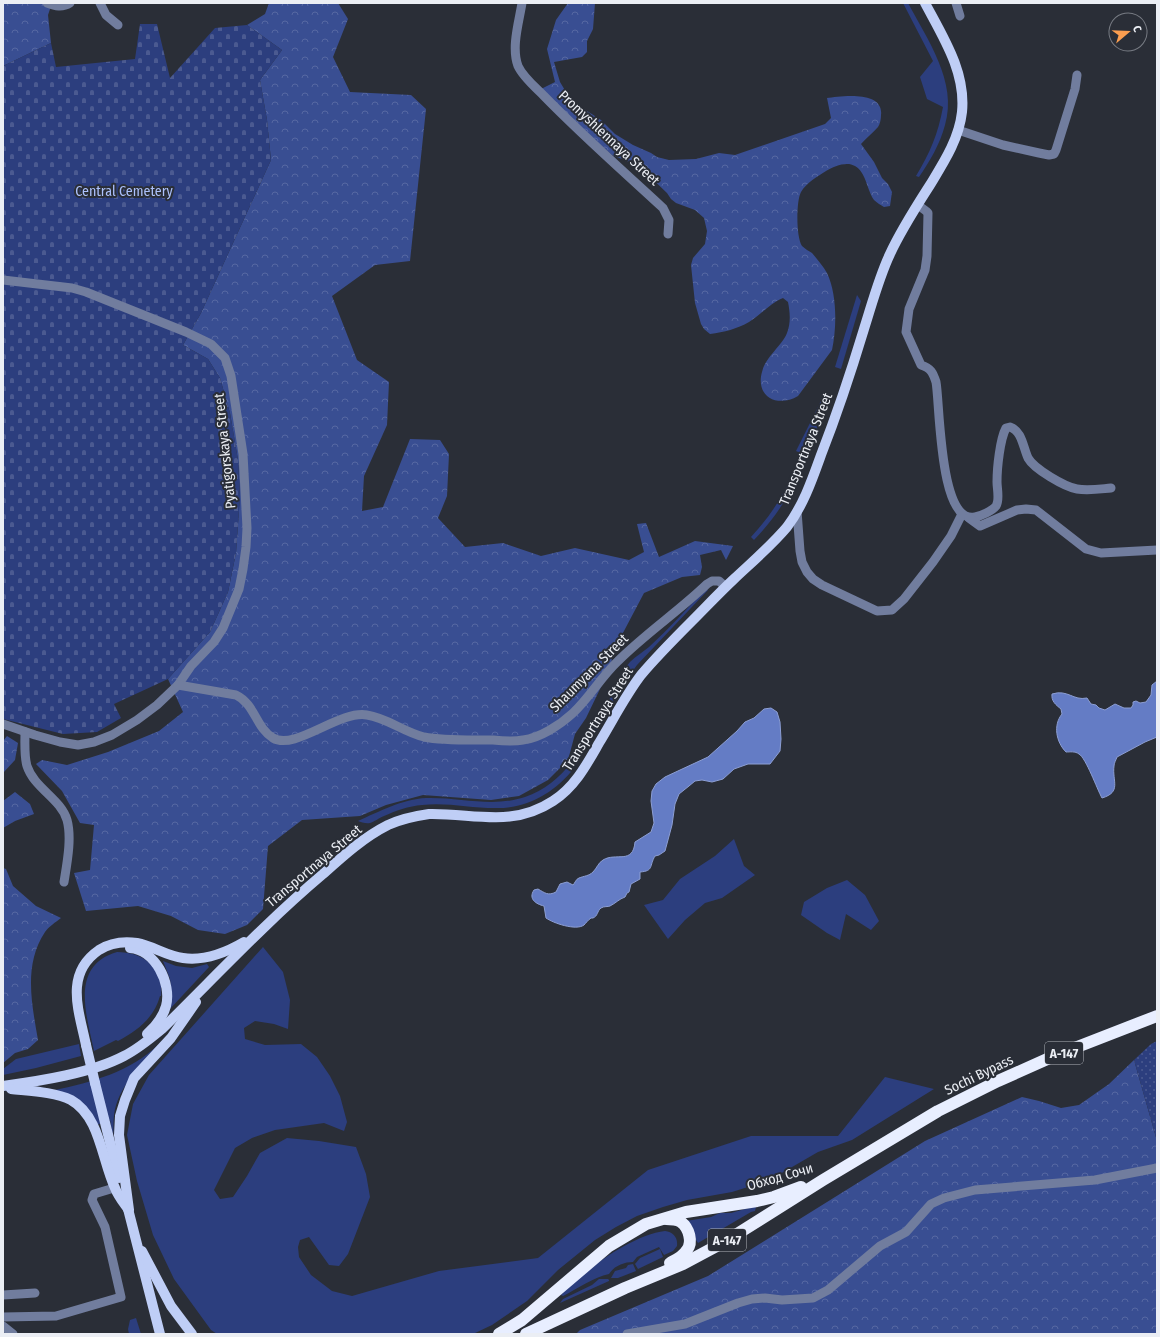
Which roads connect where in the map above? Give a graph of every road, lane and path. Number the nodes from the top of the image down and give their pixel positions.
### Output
1 (47, 3) edge
2 (70, 3) edge
3 (100, 3) edge
4 (522, 3) edge
5 (925, 3) edge
6 (956, 3) edge
7 (960, 16) dead end
8 (118, 25) dead end
9 (1077, 75) dead end
10 (958, 130) junction
11 (918, 205) junction
12 (668, 234) dead end
13 (3, 280) edge
14 (1111, 488) dead end
15 (797, 511) junction
16 (966, 516) junction
17 (1157, 550) edge
18 (726, 587) junction
19 (178, 684) junction
20 (3, 724) edge
21 (25, 732) junction
22 (64, 882) dead end
23 (253, 938) junction
24 (91, 956) junction
25 (213, 979) junction
26 (1157, 1016) edge
27 (124, 1056) junction
28 (3, 1087) edge
29 (1157, 1168) edge
30 (823, 1180) junction
31 (114, 1188) junction
32 (129, 1210) junction
33 (659, 1219) junction
34 (136, 1239) junction
35 (625, 1288) junction
36 (35, 1293) dead end
37 (3, 1295) edge
38 (3, 1317) edge
39 (3, 1326) edge
40 (12, 1334) edge
41 (160, 1334) edge
42 (192, 1334) edge
43 (499, 1334) edge
44 (526, 1334) edge
45 (627, 1334) edge

1 - 2 street
3 - 8 street
4 - 12 street, Promyshlennaya Street
5 - 10 main road, Transportnaya Street
6 - 7 street
9 - 10 street
10 - 11 main road, Transportnaya Street
11 - 15 main road, Transportnaya Street
11 - 16 street
13 - 19 street, Pyatigorskaya Street
14 - 16 street
15 - 16 street
15 - 18 main road, Transportnaya Street
16 - 17 street
18 - 19 street, Shaumyana Street
18 - 23 main road, Transportnaya Street
19 - 21 street, Pyatigorskaya Street
20 - 21 street, Pyatigorskaya Street
21 - 22 street
23 - 24 main road
23 - 25 main road, Transportnaya Street
24 - 27 main road
24 - 32 main road, bridge
25 - 27 main road, Transportnaya Street
25 - 32 main road
26 - 30 highway, Sochi Bypass / А-147
27 - 28 main road, Transportnaya Street
28 - 31 main road
29 - 45 street
30 - 33 highway, Обход Сочи / А-147
30 - 35 highway, Обход Сочи / А-147
31 - 32 main road
31 - 38 street
32 - 34 main road
33 - 35 highway, А-147
33 - 43 highway, Обход Сочи / А-147
34 - 41 main road
34 - 42 main road
35 - 44 highway, Обход Сочи / А-147
36 - 37 street
39 - 40 street

